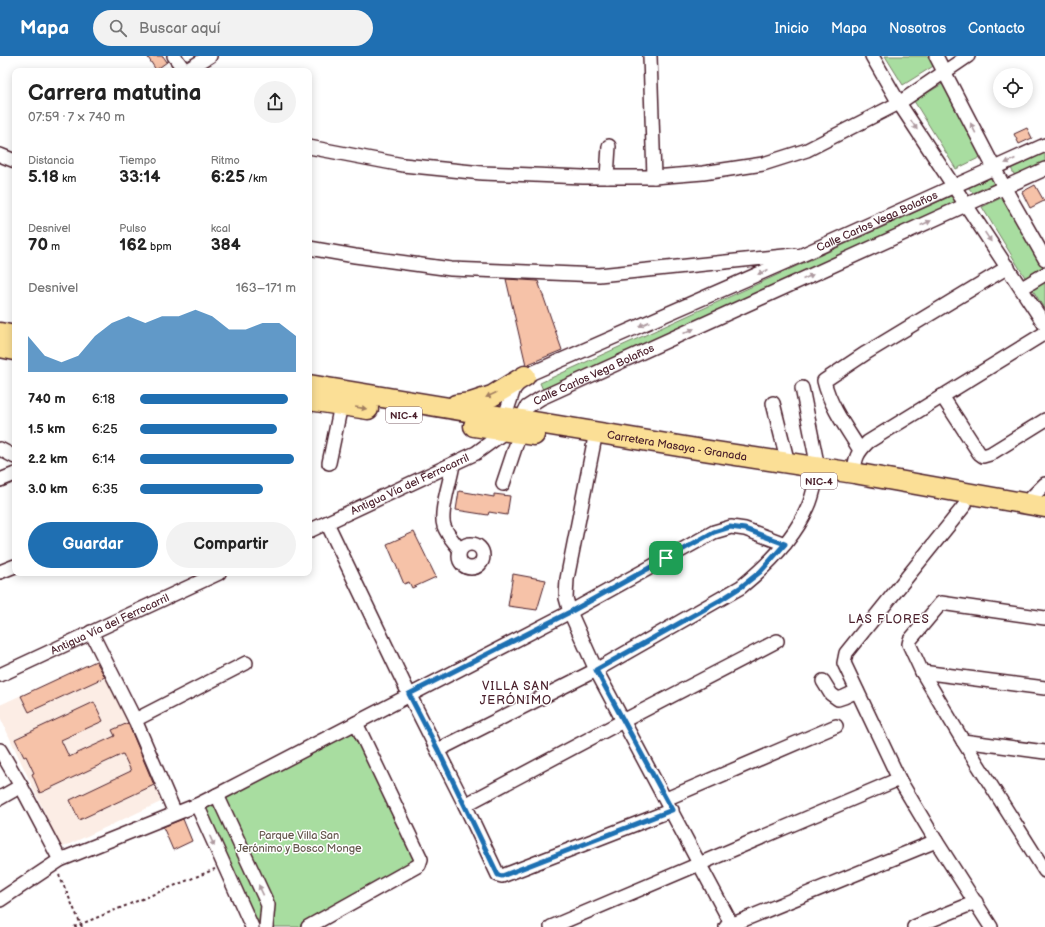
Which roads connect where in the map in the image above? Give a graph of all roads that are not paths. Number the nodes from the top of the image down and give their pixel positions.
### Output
1 (174, 56) edge
2 (210, 56) edge
3 (650, 56) edge
4 (872, 56) edge
5 (936, 56) edge
6 (968, 56) edge
7 (183, 68) edge
8 (190, 68) edge
9 (945, 72) junction
10 (899, 103) junction
11 (1045, 145) edge
12 (610, 146) dead end
13 (312, 148) edge
14 (0, 154) edge
15 (12, 160) edge
16 (994, 168) junction
17 (1045, 168) edge
18 (654, 176) junction
19 (607, 177) junction
20 (954, 186) junction
21 (1004, 187) junction
22 (966, 205) junction
23 (312, 249) edge
24 (804, 254) junction
25 (1045, 259) edge
26 (1008, 267) junction
27 (1045, 274) edge
28 (1022, 288) junction
29 (1045, 325) edge
30 (0, 333) edge
31 (1045, 333) edge
32 (12, 335) edge
33 (0, 347) edge
34 (12, 349) edge
35 (525, 376) junction
36 (312, 386) edge
37 (802, 388) dead end
38 (942, 396) junction
39 (312, 400) edge
40 (773, 403) dead end
41 (341, 405) junction
42 (439, 407) junction
43 (1045, 420) edge
44 (513, 425) junction
45 (595, 438) junction
46 (0, 449) edge
47 (860, 450) junction
48 (12, 455) edge
49 (788, 463) junction
50 (329, 464) dead end
51 (453, 464) junction
52 (854, 473) junction
53 (817, 474) junction
54 (12, 475) edge
55 (0, 480) edge
56 (503, 484) dead end
57 (1045, 484) edge
58 (1025, 504) junction
59 (965, 505) junction
60 (1045, 507) edge
61 (1045, 518) edge
62 (326, 523) junction
63 (312, 530) edge
64 (785, 544) junction
65 (460, 550) dead end
66 (12, 567) edge
67 (0, 572) edge
68 (212, 576) edge
69 (570, 612) junction
70 (1045, 618) edge
71 (91, 632) junction
72 (777, 640) dead end
73 (246, 663) dead end
74 (596, 670) junction
75 (922, 672) junction
76 (0, 675) edge
77 (823, 681) dead end
78 (1045, 688) edge
79 (857, 691) junction
80 (409, 694) junction
81 (135, 720) junction
82 (623, 720) junction
83 (356, 723) junction
84 (836, 726) dead end
85 (963, 741) junction
86 (0, 750) edge
87 (438, 750) junction
88 (1045, 752) edge
89 (899, 779) junction
90 (21, 786) junction
91 (217, 796) junction
92 (0, 798) edge
93 (666, 799) junction
94 (197, 805) junction
95 (465, 805) junction
96 (672, 810) junction
97 (176, 814) junction
98 (936, 841) junction
99 (57, 862) junction
100 (699, 863) junction
101 (1045, 870) edge
102 (0, 900) edge
103 (976, 902) junction
104 (731, 926) edge
105 (252, 927) edge
106 (266, 927) edge
107 (308, 927) edge
108 (551, 927) edge
109 (914, 927) edge
110 (991, 927) edge

1 - 7 street
2 - 8 street
3 - 18 street
4 - 10 street
5 - 9 street
6 - 9 street
9 - 10 street
16 -> 9 street
10 - 18 street
10 -> 20 street
11 -> 16 street, Calle Carlos Vega Bolaños
12 - 19 street
13 - 19 street
14 - 15 street
16 - 20 street, Calle Carlos Vega Bolaños
16 - 21 street
17 - 21 street, Calle Carlos Vega Bolaños
18 - 19 street
20 - 22 street
20 - 24 street, Calle Carlos Vega Bolaños
21 - 22 street, Calle Carlos Vega Bolaños
21 - 25 street
22 -> 26 street
44 -> 22 street, Calle Carlos Vega Bolaños
23 - 24 street
24 -> 35 street, Calle Carlos Vega Bolaños
26 - 28 street
26 - 47 street
27 - 28 street
28 - 29 street
30 - 32 highway
31 - 38 street
33 - 34 highway
35 -> 42 highway
35 - 44 street, Calle Carlos Vega Bolaños
36 - 42 highway, Carretera Masaya - Granada / NIC-4
37 - 53 street
38 - 43 street
38 - 47 street
39 - 41 highway, Carretera Masaya - Granada / NIC-4
40 - 49 street
41 -> 44 highway, Carretera Masaya - Granada / NIC-4
41 - 50 street
42 - 44 highway, Carretera Masaya - Granada / NIC-4
44 - 45 highway, Carretera Masaya - Granada / NIC-4
44 - 51 street, Antigua Vía del Ferrocarril
44 - 56 street
45 - 49 highway, Carretera Masaya - Granada / NIC-4
45 - 53 highway, Carretera Masaya - Granada / NIC-4
45 - 69 street
46 - 48 street
47 - 52 street
49 - 53 highway, Carretera Masaya - Granada / NIC-4
51 - 62 street, Antigua Vía del Ferrocarril
51 - 65 street
52 - 53 highway, Carretera Masaya - Granada / NIC-4
52 - 58 highway, Carretera Masaya - Granada / NIC-4
53 - 59 highway, Carretera Masaya - Granada / NIC-4
53 - 64 street
54 - 55 street
57 - 58 street
58 - 60 highway, Carretera Masaya - Granada / NIC-4
59 - 61 highway, Carretera Masaya - Granada / NIC-4
59 - 79 street
62 - 63 street, Antigua Vía del Ferrocarril
62 - 80 street
64 - 69 street
64 - 74 street
66 - 67 street
68 - 71 street, Antigua Vía del Ferrocarril
69 - 74 street
69 - 80 street
70 - 75 street
71 - 76 street, Antigua Vía del Ferrocarril
71 - 81 street
72 - 82 street
73 - 81 street
74 - 82 street
74 - 87 street
75 - 78 street
75 - 85 street
77 - 79 street
79 - 89 street
80 - 83 street
80 - 87 street
81 - 97 street
82 - 93 street
82 - 95 street
83 - 91 street
83 - 107 street
84 - 93 street
85 - 88 street
85 - 101 street
86 - 90 street
87 - 95 street
89 - 98 street
89 - 100 street
90 - 92 street
90 - 99 street
91 - 94 street
106 -> 91 street
93 - 96 street
94 - 97 street
94 -> 105 street
95 - 96 street
96 - 100 street
97 - 99 street
98 - 103 street
98 - 104 street
99 - 102 street
100 - 104 street
100 - 108 street
103 - 109 street
103 - 110 street

